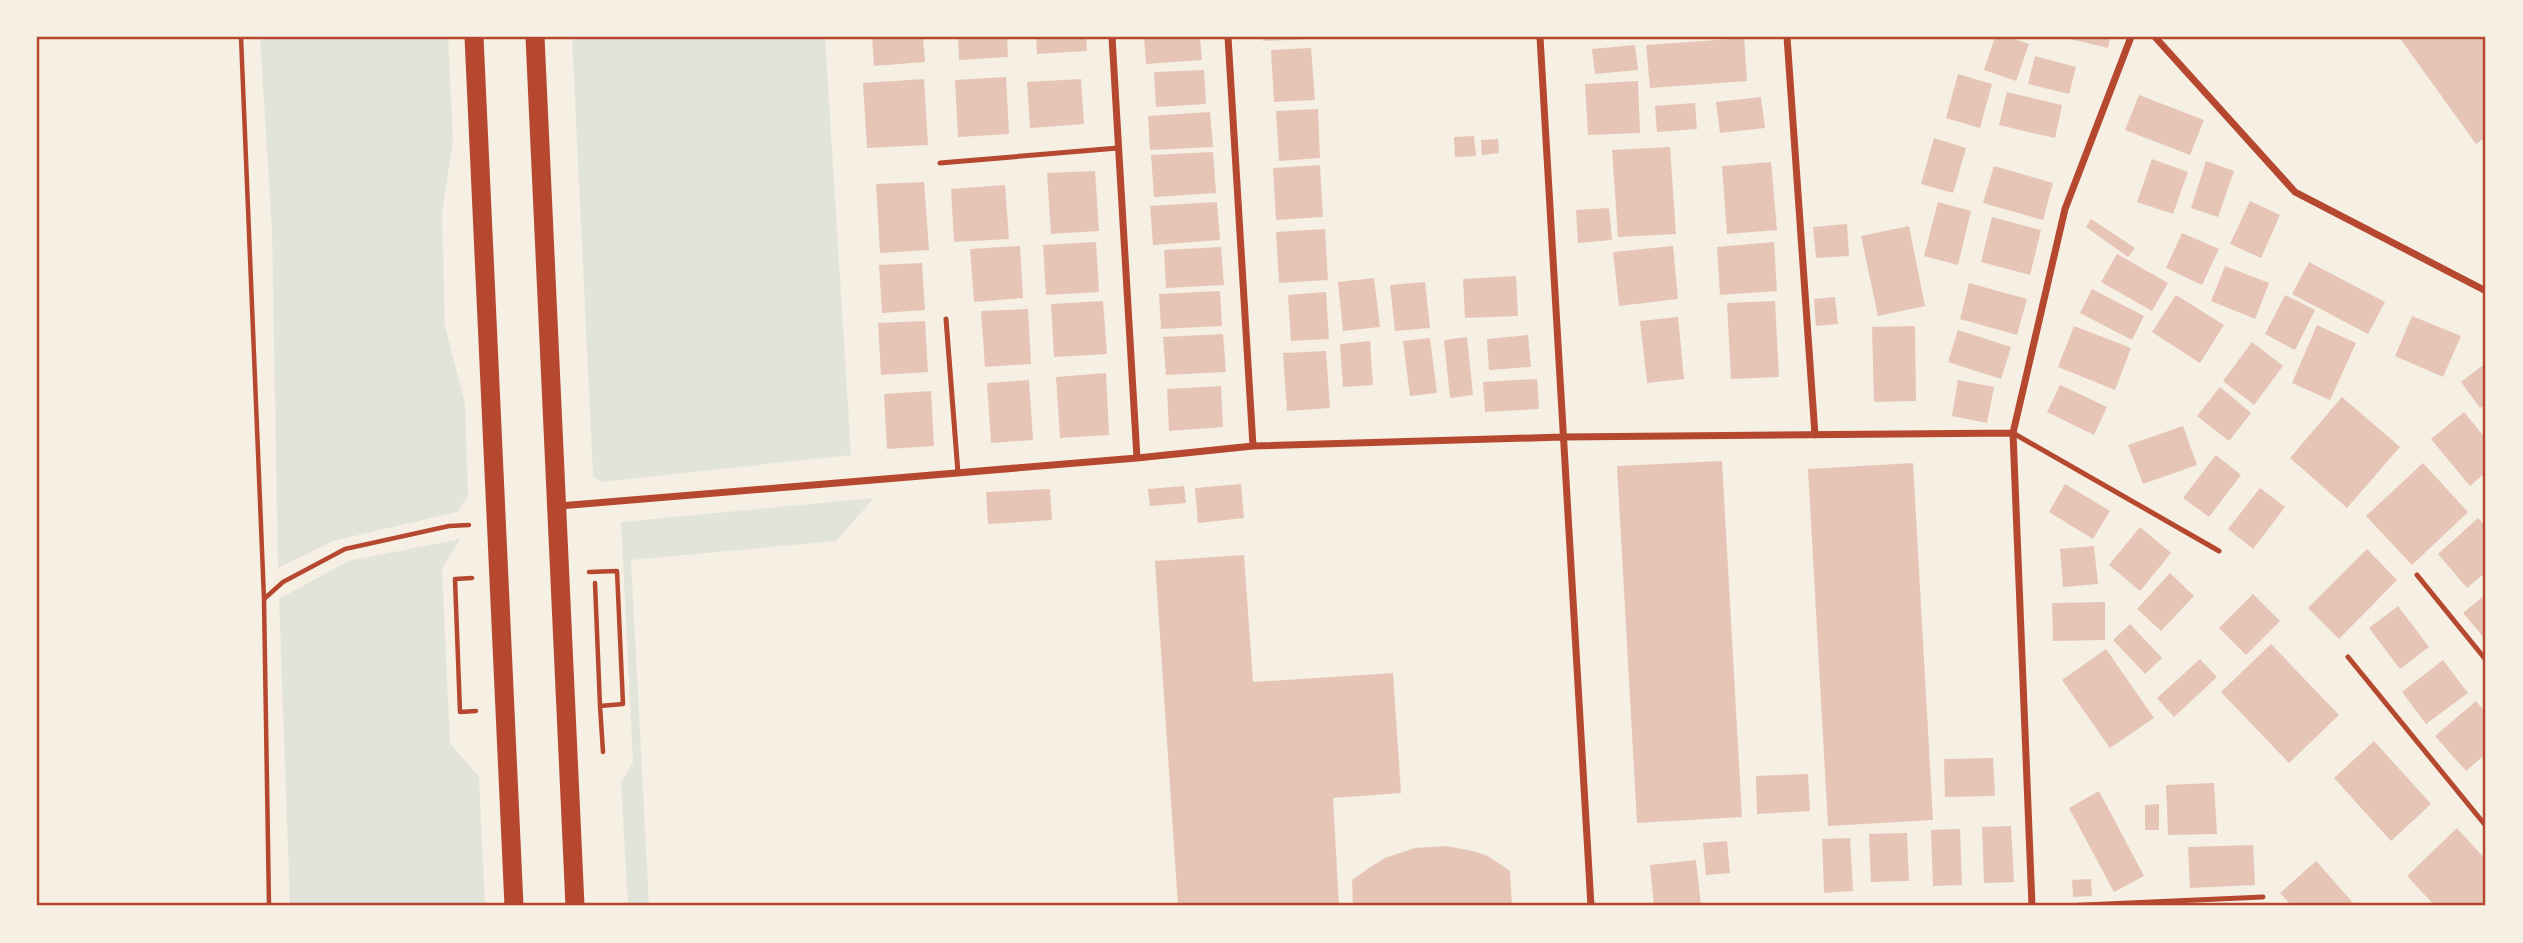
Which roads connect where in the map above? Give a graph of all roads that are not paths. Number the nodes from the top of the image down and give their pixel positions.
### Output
1 (474, 37) edge
2 (535, 37) edge
3 (1112, 37) edge
4 (1228, 37) edge
5 (1541, 37) edge
6 (1787, 37) edge
7 (2132, 37) edge
8 (2155, 37) edge
9 (1118, 148) junction
10 (940, 163) dead end
11 (2486, 290) edge
12 (946, 319) dead end
13 (2013, 433) junction
14 (1815, 435) junction
15 (1563, 437) junction
16 (1253, 446) junction
17 (1137, 458) junction
18 (958, 473) junction
19 (558, 506) junction
20 (2219, 551) dead end
21 (2417, 575) dead end
22 (2348, 657) dead end
23 (2486, 660) edge
24 (2486, 825) edge
25 (2263, 897) dead end
26 (514, 906) edge
27 (575, 906) edge
28 (1591, 906) edge
29 (2032, 906) edge
30 (2062, 906) edge

1 - 26 highway
2 - 19 highway
3 - 9 street
4 - 16 street
5 - 15 street
6 - 14 street
7 - 13 street
8 - 11 street
9 - 10 lane
9 - 17 street
12 - 18 lane
13 - 14 street
13 - 20 lane
13 - 29 street
14 - 15 street
15 - 16 street
15 - 28 street
16 - 17 street
17 - 18 street
18 - 19 street
19 - 27 highway
21 - 23 lane
22 - 24 lane
25 - 30 lane

